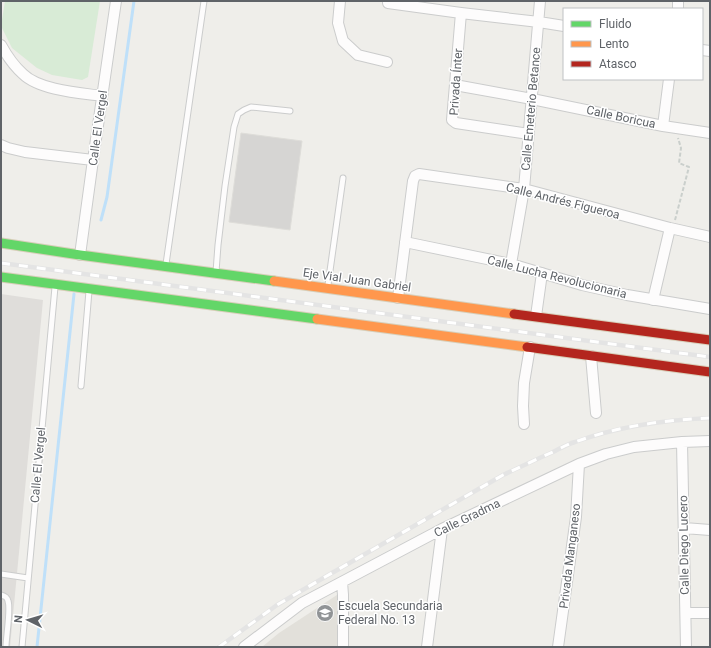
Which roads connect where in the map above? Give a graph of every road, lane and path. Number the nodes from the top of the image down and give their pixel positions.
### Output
1 (116, 1) edge
2 (204, 1) edge
3 (340, 1) edge
4 (540, 1) edge
5 (388, 3) dead end
6 (461, 13) junction
7 (539, 22) junction
8 (563, 26) edge
9 (1, 45) edge
10 (387, 62) dead end
11 (669, 80) edge
12 (455, 85) junction
13 (102, 96) junction
14 (532, 99) junction
15 (290, 111) dead end
16 (663, 126) junction
17 (675, 128) junction
18 (710, 133) edge
19 (529, 134) junction
20 (1, 145) edge
21 (93, 160) junction
22 (343, 178) dead end
23 (524, 189) junction
24 (670, 228) junction
25 (710, 237) edge
26 (405, 242) junction
27 (1, 243) edge
28 (80, 255) junction
29 (511, 264) junction
30 (166, 267) junction
31 (216, 273) junction
32 (542, 273) junction
33 (1, 277) edge
34 (55, 284) junction
35 (90, 288) junction
36 (327, 288) junction
37 (398, 298) junction
38 (653, 300) junction
39 (710, 309) edge
40 (536, 316) junction
41 (710, 340) edge
42 (530, 348) junction
43 (591, 356) junction
44 (710, 372) edge
45 (81, 386) dead end
46 (596, 412) dead end
47 (524, 424) dead end
48 (710, 441) edge
49 (682, 442) junction
50 (579, 464) junction
51 (684, 528) junction
52 (442, 529) junction
53 (710, 530) edge
54 (1, 574) edge
55 (28, 578) junction
56 (342, 582) junction
57 (1, 595) edge
58 (686, 613) junction
59 (710, 613) edge
60 (6, 647) edge
61 (22, 647) edge
62 (244, 647) edge
63 (342, 647) edge
64 (427, 647) edge
65 (558, 647) edge
66 (686, 647) edge

1 - 13 street, Calle El Vergel
2 - 30 lane
3 - 10 street
4 - 7 street, Calle Emeterio Betance
5 - 6 street
6 - 7 street
6 - 12 street, Privada Ínter
7 - 8 street
7 - 14 street, Calle Emeterio Betance
9 - 13 street
11 - 16 street
12 - 14 street, Calle Boricua
12 - 19 street, Privada Ínter
13 - 21 street, Calle El Vergel
14 - 16 street, Calle Boricua
14 - 19 street, Calle Emeterio Betance
15 - 31 lane
16 - 17 street, Calle Boricua
17 - 18 street, Calle Boricua
17 - 24 path
19 - 23 street, Calle Emeterio Betance
20 - 21 street
21 - 28 street, Calle El Vergel
22 - 36 lane
23 - 24 street, Calle Andrés Figueroa
23 - 26 street, Calle Andrés Figueroa
23 - 29 street, Calle Emeterio Betance
24 - 25 street, Calle Andrés Figueroa
24 - 38 street
26 - 29 street, Calle Lucha Revolucionaria
26 - 37 street
27 - 28 main road, Eje Vial Juan Gabriel
28 - 30 main road, Eje Vial Juan Gabriel
29 - 32 street, Calle Lucha Revolucionaria
30 - 31 main road, Eje Vial Juan Gabriel
31 - 36 main road, Eje Vial Juan Gabriel
32 - 38 street, Calle Lucha Revolucionaria
32 - 40 street
33 - 34 main road
34 - 35 main road
34 - 55 lane, Calle El Vergel
35 - 42 main road
35 - 45 lane
36 - 37 main road, Eje Vial Juan Gabriel
37 - 40 main road, Eje Vial Juan Gabriel
38 - 39 street, Calle Lucha Revolucionaria
40 - 41 main road, Eje Vial Juan Gabriel
42 - 43 main road
42 - 47 street
43 - 44 main road
43 - 46 street
48 - 49 street, Calle Gradma
49 - 50 street, Calle Gradma
49 - 51 street, Calle Diego Lucero
50 - 52 street, Calle Gradma
50 - 65 street, Privada Manganeso
51 - 53 street
51 - 58 street, Calle Diego Lucero
52 - 56 street, Calle Gradma
52 - 64 street
54 - 55 lane
55 - 61 lane, Calle El Vergel
56 - 62 street, Calle Gradma
56 - 63 street
57 - 60 lane
58 - 59 street
58 - 66 street, Calle Diego Lucero

